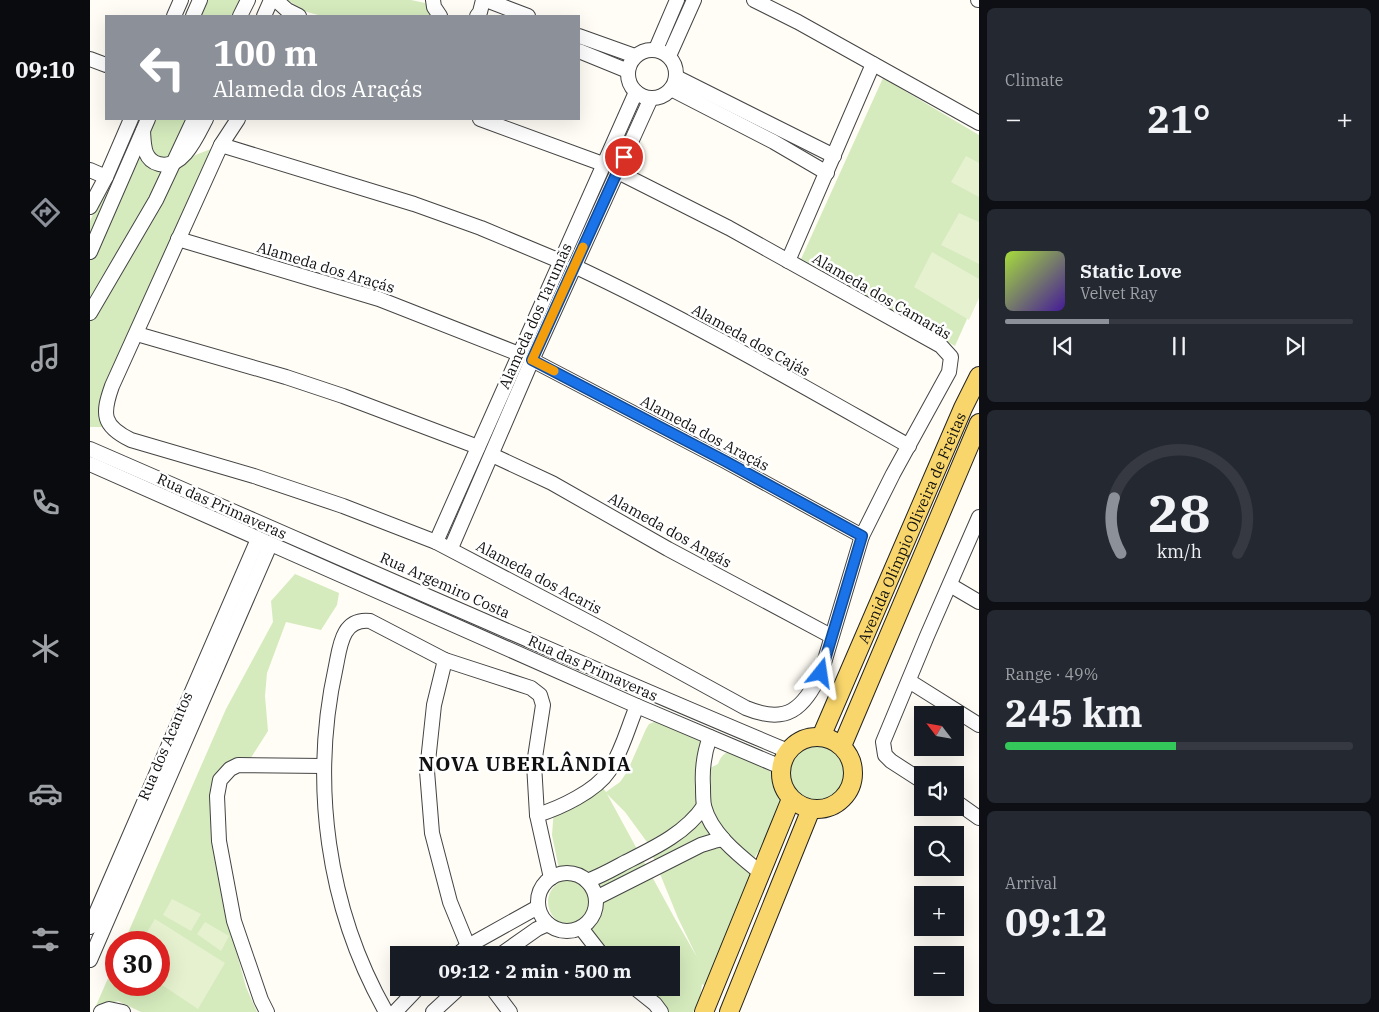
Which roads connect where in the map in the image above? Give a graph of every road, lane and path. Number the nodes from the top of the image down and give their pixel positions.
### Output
1 (181, 0) edge
2 (200, 0) edge
3 (248, 0) edge
4 (271, 0) edge
5 (276, 0) edge
6 (433, 0) edge
7 (676, 0) edge
8 (694, 0) edge
9 (754, 0) edge
10 (483, 9) edge
11 (174, 15) edge
12 (193, 15) edge
13 (240, 15) edge
14 (264, 15) edge
15 (297, 15) edge
16 (439, 15) edge
17 (522, 15) edge
18 (580, 36) edge
19 (656, 50) junction
20 (580, 51) edge
21 (634, 56) junction
22 (669, 56) junction
23 (90, 59) edge
24 (873, 64) junction
25 (105, 65) edge
26 (628, 71) junction
27 (674, 83) junction
28 (636, 92) junction
29 (651, 98) junction
30 (131, 120) edge
31 (194, 120) edge
32 (205, 120) edge
33 (237, 120) edge
34 (483, 120) edge
35 (979, 123) edge
36 (146, 125) edge
37 (221, 145) junction
38 (834, 156) junction
39 (175, 163) junction
40 (602, 164) junction
41 (90, 170) edge
42 (618, 172) junction
43 (827, 173) junction
44 (106, 177) junction
45 (90, 207) edge
46 (581, 212) junction
47 (596, 219) junction
48 (178, 239) junction
49 (90, 252) edge
50 (560, 261) junction
51 (788, 262) junction
52 (574, 266) junction
53 (547, 311) junction
54 (90, 313) edge
55 (137, 334) junction
56 (519, 354) junction
57 (532, 360) junction
58 (979, 376) edge
59 (497, 403) junction
60 (511, 408) junction
61 (979, 423) edge
62 (909, 446) junction
63 (478, 447) junction
64 (90, 449) edge
65 (492, 455) junction
66 (90, 464) edge
67 (979, 518) edge
68 (862, 536) junction
69 (264, 542) junction
70 (436, 542) junction
71 (451, 548) junction
72 (950, 585) junction
73 (979, 602) edge
74 (521, 636) junction
75 (831, 636) junction
76 (514, 652) junction
77 (445, 660) junction
78 (909, 681) junction
79 (637, 706) junction
80 (680, 706) junction
81 (669, 720) junction
82 (979, 725) edge
83 (710, 737) junction
84 (821, 737) junction
85 (842, 746) junction
86 (784, 759) junction
87 (323, 766) junction
88 (914, 776) edge
89 (791, 799) junction
90 (704, 806) junction
91 (964, 807) edge
92 (811, 809) junction
93 (537, 815) junction
94 (979, 818) edge
95 (723, 840) junction
96 (651, 850) junction
97 (659, 866) junction
98 (761, 873) junction
99 (551, 878) junction
100 (587, 881) junction
101 (596, 898) junction
102 (538, 907) junction
103 (548, 924) junction
104 (90, 927) edge
105 (581, 928) junction
106 (468, 946) joint
107 (513, 946) edge
108 (595, 946) edge
109 (90, 960) edge
110 (410, 996) edge
111 (450, 996) edge
112 (498, 996) edge
113 (645, 996) edge
114 (707, 1011) edge
115 (267, 1012) edge
116 (386, 1012) edge
117 (395, 1012) edge
118 (433, 1012) edge
119 (510, 1012) edge
120 (661, 1012) edge
121 (729, 1012) edge

1 - 11 street
2 - 12 street
3 - 13 street
4 - 14 street
5 - 15 street
6 - 16 street
7 - 19 street
8 - 22 street
9 - 24 street
10 - 17 street
18 - 21 street
19 - 21 street
19 - 22 street
20 - 26 street
21 - 26 street
22 - 27 street
23 - 25 street
24 - 35 street
24 - 38 street
26 - 28 street
27 - 29 street
27 - 38 street
27 - 43 street
28 - 29 street
28 - 40 street, Alameda dos Tarumãs
29 - 42 street, Alameda dos Tarumãs
30 - 44 street
31 - 39 street
32 - 39 street
33 - 37 street
34 - 40 street
36 - 39 street
36 - 49 street
37 - 48 street
37 - 50 street
38 - 43 street
39 - 54 street
40 - 46 street, Alameda dos Tarumãs
41 - 44 street
42 - 47 street, Alameda dos Tarumãs
42 - 51 street, Alameda dos Camarás
43 - 51 street
44 - 45 street
46 - 47 street
46 - 50 street, Alameda dos Tarumãs
47 - 52 street, Alameda dos Tarumãs
48 - 55 street
48 - 56 street, Alameda dos Araçás
50 - 53 street, Alameda dos Tarumãs
51 - 62 street, Alameda dos Camarás
52 - 53 street, Alameda dos Tarumãs
52 - 62 street, Alameda dos Cajás
53 - 56 street, Alameda dos Tarumãs
53 - 57 street, Alameda dos Tarumãs
55 - 63 street
55 - 70 street, Alameda dos Acaris
56 - 59 street, Alameda dos Tarumãs
57 - 60 street, Alameda dos Tarumãs
57 - 68 street, Alameda dos Araçás
58 - 84 main road, Avenida Olímpio Oliveira de Freitas
59 - 60 street
59 - 63 street, Alameda dos Tarumãs
60 - 65 street, Alameda dos Tarumãs
61 - 85 main road, Avenida Olímpio Oliveira de Freitas
62 - 68 street, Alameda dos Camarás
63 - 70 street, Alameda dos Tarumãs
64 - 74 street, Rua Argemiro Costa
65 - 71 street, Alameda dos Tarumãs
65 - 75 street, Alameda dos Angás
66 - 69 street, Rua das Primaveras
67 - 72 street
68 - 75 street, Alameda dos Acaris
69 - 76 street, Rua das Primaveras
69 - 104 street, Rua dos Acantos
69 - 109 street, Rua dos Acantos
70 - 71 street, Alameda dos Acaris
71 - 75 street, Alameda dos Acaris
72 - 73 street
72 - 78 street
74 - 76 street
74 - 80 street, Rua Argemiro Costa
76 - 79 street, Rua das Primaveras
77 - 87 street
77 - 93 street
77 - 106 street
78 - 82 street
78 - 88 street
79 - 81 street, Rua das Primaveras
79 - 93 street
80 - 81 street
80 - 86 street, Rua Argemiro Costa
81 - 83 street, Rua das Primaveras
83 - 86 street, Rua das Primaveras
83 - 90 street
84 - 85 main road
84 - 86 main road
85 - 92 main road
86 - 89 main road
87 - 115 street
87 - 116 street
89 - 92 main road
89 - 98 main road
90 - 95 street
90 - 96 street
91 - 94 street
92 - 121 main road
93 - 99 street
95 - 97 street
95 - 98 street
96 - 97 street
96 - 100 street
97 - 101 street
98 - 114 main road
99 - 100 street
99 - 102 street
100 - 101 street
101 - 105 street
102 - 103 street
102 - 106 street
103 - 105 street
103 - 107 street
105 - 108 street
110 - 117 street
111 - 118 street
112 - 119 street
113 - 120 street

